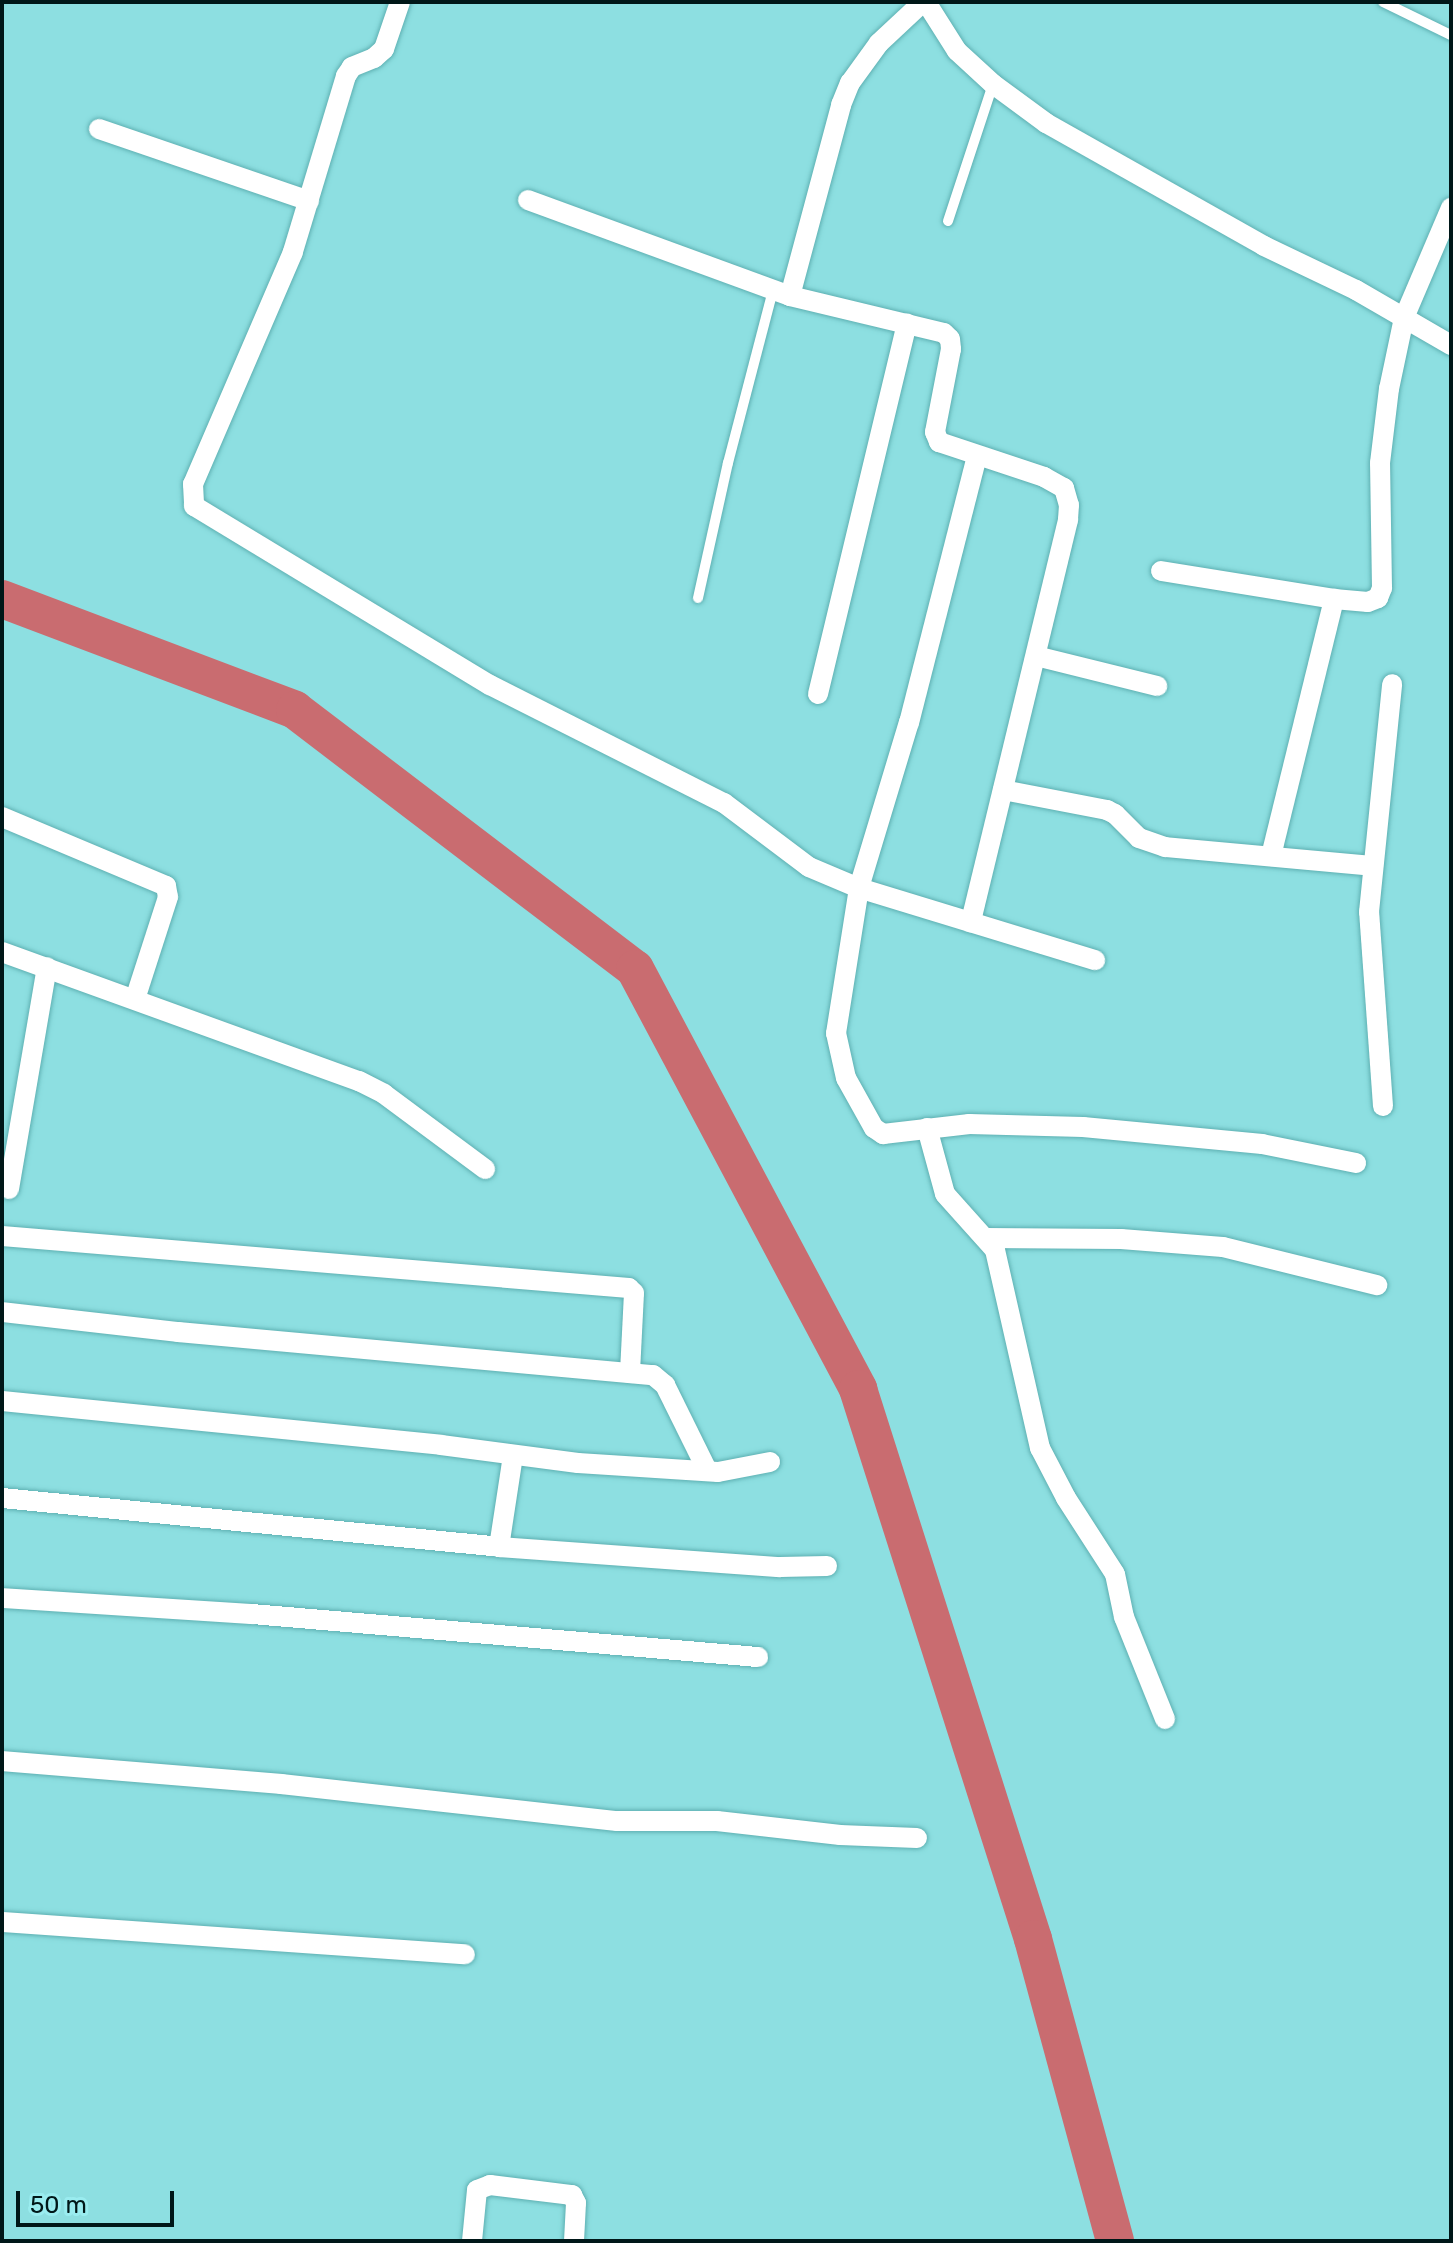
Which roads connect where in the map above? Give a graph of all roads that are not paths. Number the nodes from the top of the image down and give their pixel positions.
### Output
1 (400, 2) edge
2 (924, 2) edge
3 (1383, 2) edge
4 (1451, 35) edge
5 (993, 84) junction
6 (99, 129) dead end
7 (528, 200) dead end
8 (309, 201) junction
9 (1451, 208) edge
10 (948, 221) dead end
11 (782, 293) junction
12 (1404, 318) junction
13 (907, 324) junction
14 (1451, 345) edge
15 (977, 456) junction
16 (1161, 571) dead end
17 (698, 598) dead end
18 (1334, 599) junction
19 (1036, 656) junction
20 (1392, 684) dead end
21 (1157, 686) dead end
22 (818, 694) dead end
23 (1003, 790) junction
24 (2, 817) edge
25 (1271, 856) junction
26 (1373, 866) junction
27 (859, 888) junction
28 (971, 922) junction
29 (2, 952) edge
30 (1095, 960) dead end
31 (47, 967) junction
32 (135, 999) junction
33 (1383, 1106) dead end
34 (927, 1128) junction
35 (1356, 1163) dead end
36 (485, 1169) dead end
37 (9, 1189) dead end
38 (2, 1236) edge
39 (985, 1238) junction
40 (1377, 1285) dead end
41 (2, 1312) edge
42 (630, 1373) junction
43 (2, 1401) edge
44 (513, 1455) junction
45 (770, 1462) dead end
46 (707, 1470) junction
47 (2, 1498) edge
48 (499, 1547) junction
49 (827, 1566) dead end
50 (2, 1598) edge
51 (758, 1657) dead end
52 (1165, 1719) dead end
53 (2, 1761) edge
54 (917, 1838) dead end
55 (2, 1922) edge
56 (465, 1954) dead end
57 (472, 2241) edge
58 (574, 2241) edge

1 - 8 street
2 - 5 street
2 - 11 street
3 - 4 lane
5 - 10 lane
5 - 12 street
6 - 8 street
7 - 11 street
8 - 27 street
9 - 12 street
11 - 13 street
11 - 17 lane
12 - 14 street
12 - 18 street
13 - 15 street
13 - 22 street
15 - 19 street
15 - 27 street
16 - 18 street
18 - 25 street
19 - 21 street
19 - 23 street
20 - 26 street
23 - 25 street
23 - 28 street
24 - 32 street
25 - 26 street
26 - 33 street
27 - 28 street
27 - 34 street
28 - 30 street
29 - 31 street
31 - 32 street
31 - 37 street
32 - 36 street
34 - 35 street
34 - 39 street
38 - 42 street
39 - 40 street
39 - 52 street
41 - 42 street
42 - 46 street
43 - 44 street
44 - 46 street
44 - 48 street
45 - 46 street
47 - 48 street
48 - 49 street
50 - 51 street
53 - 54 street
55 - 56 street
57 - 58 street

